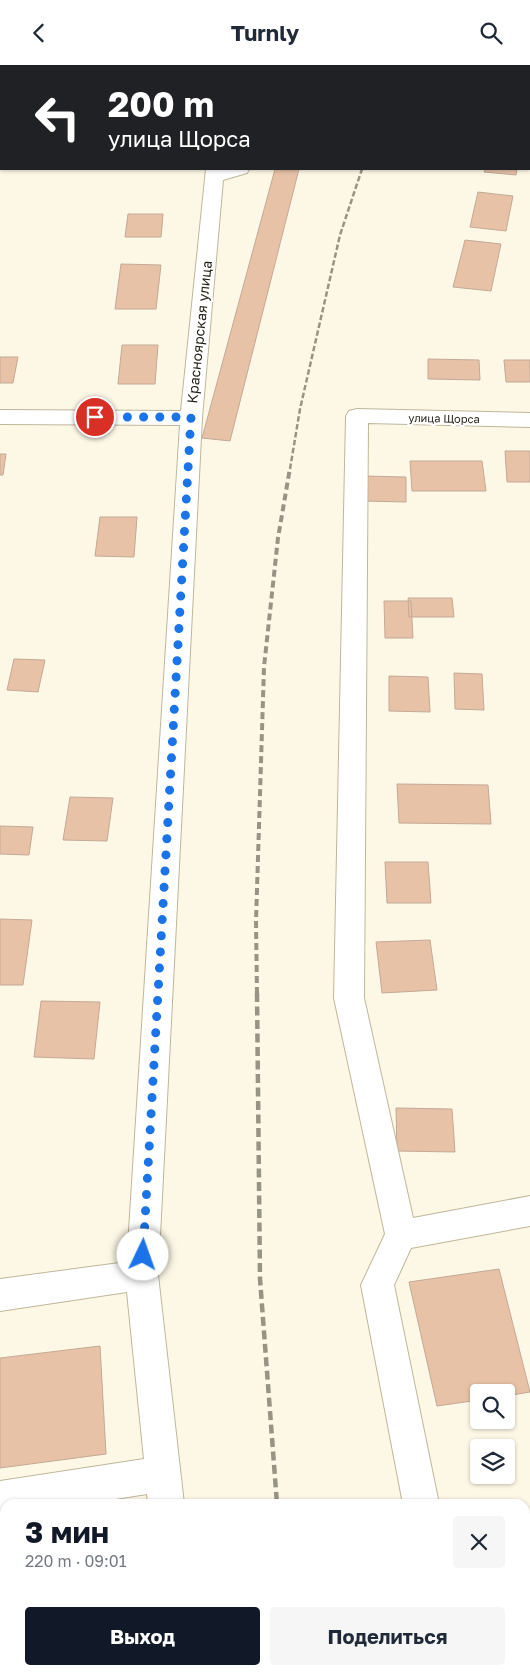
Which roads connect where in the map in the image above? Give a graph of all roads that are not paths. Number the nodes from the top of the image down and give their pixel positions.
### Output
1 (234, 170) edge
2 (215, 173) edge
3 (0, 417) edge
4 (191, 417) junction
5 (530, 420) edge
6 (530, 1213) edge
7 (401, 1235) junction
8 (142, 1275) junction
9 (0, 1295) edge
10 (164, 1489) edge
11 (0, 1499) edge
12 (420, 1499) edge

1 - 2 street
2 - 4 street, Красноярская улица
3 - 4 street
4 - 8 street, Красноярская улица
5 - 7 street, улица Щорса
6 - 7 street
7 - 12 street
8 - 9 street
8 - 10 street, Красноярская улица
10 - 11 street

